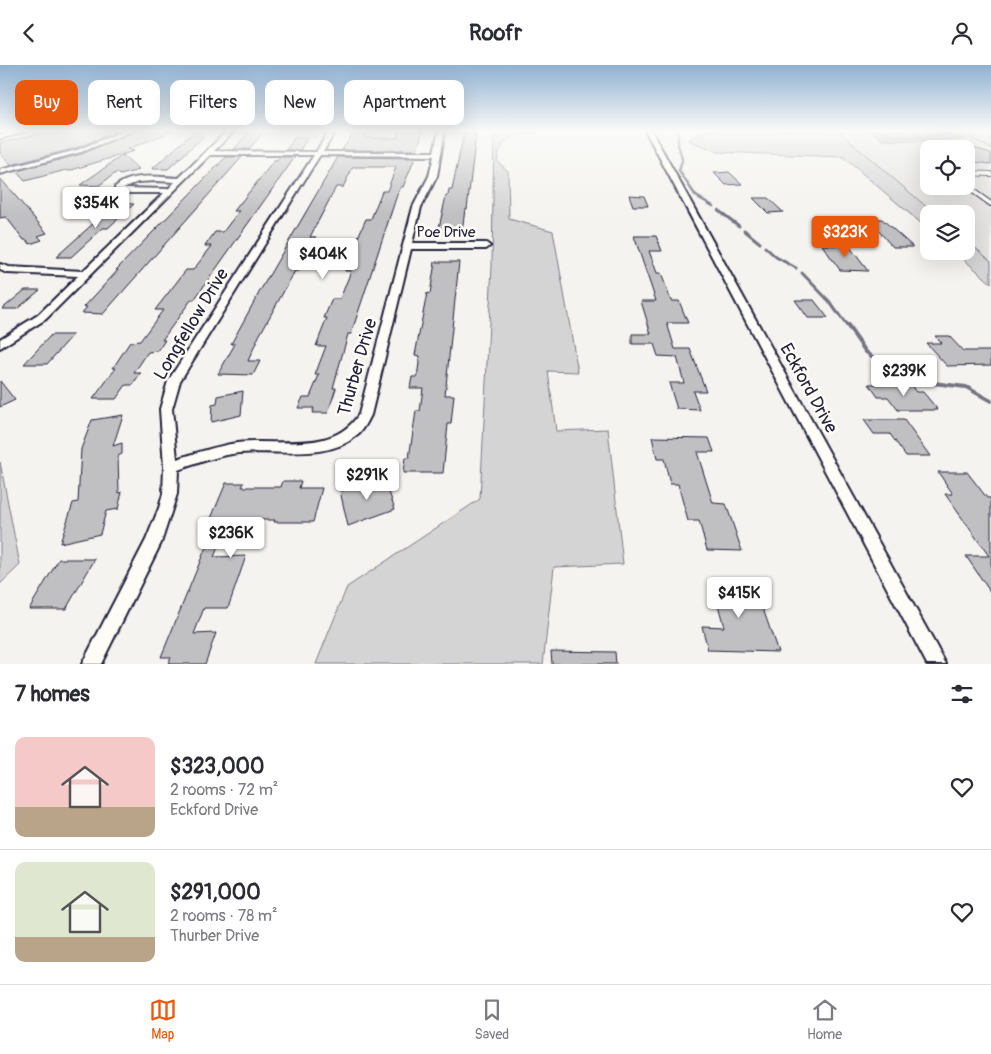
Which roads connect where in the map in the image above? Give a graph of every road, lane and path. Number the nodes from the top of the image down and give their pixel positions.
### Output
1 (53, 158) edge
2 (204, 158) edge
3 (315, 158) edge
4 (437, 158) edge
5 (663, 158) edge
6 (0, 172) edge
7 (975, 173) edge
8 (991, 174) edge
9 (181, 180) junction
10 (170, 191) junction
11 (975, 192) edge
12 (991, 204) edge
13 (407, 246) junction
14 (486, 246) dead end
15 (0, 267) edge
16 (87, 274) junction
17 (0, 344) edge
18 (172, 467) junction
19 (91, 664) edge
20 (937, 664) edge

1 - 6 street
2 - 9 street
3 - 18 street, Longfellow Drive
4 - 13 street, Thurber Drive
5 - 20 street, Eckford Drive
7 - 8 lane
9 - 10 street
9 - 10 street
10 - 16 street
11 - 12 lane
13 - 14 street, Poe Drive
13 - 18 street, Thurber Drive
15 - 16 street
16 - 17 street
18 - 19 street, Longfellow Drive

